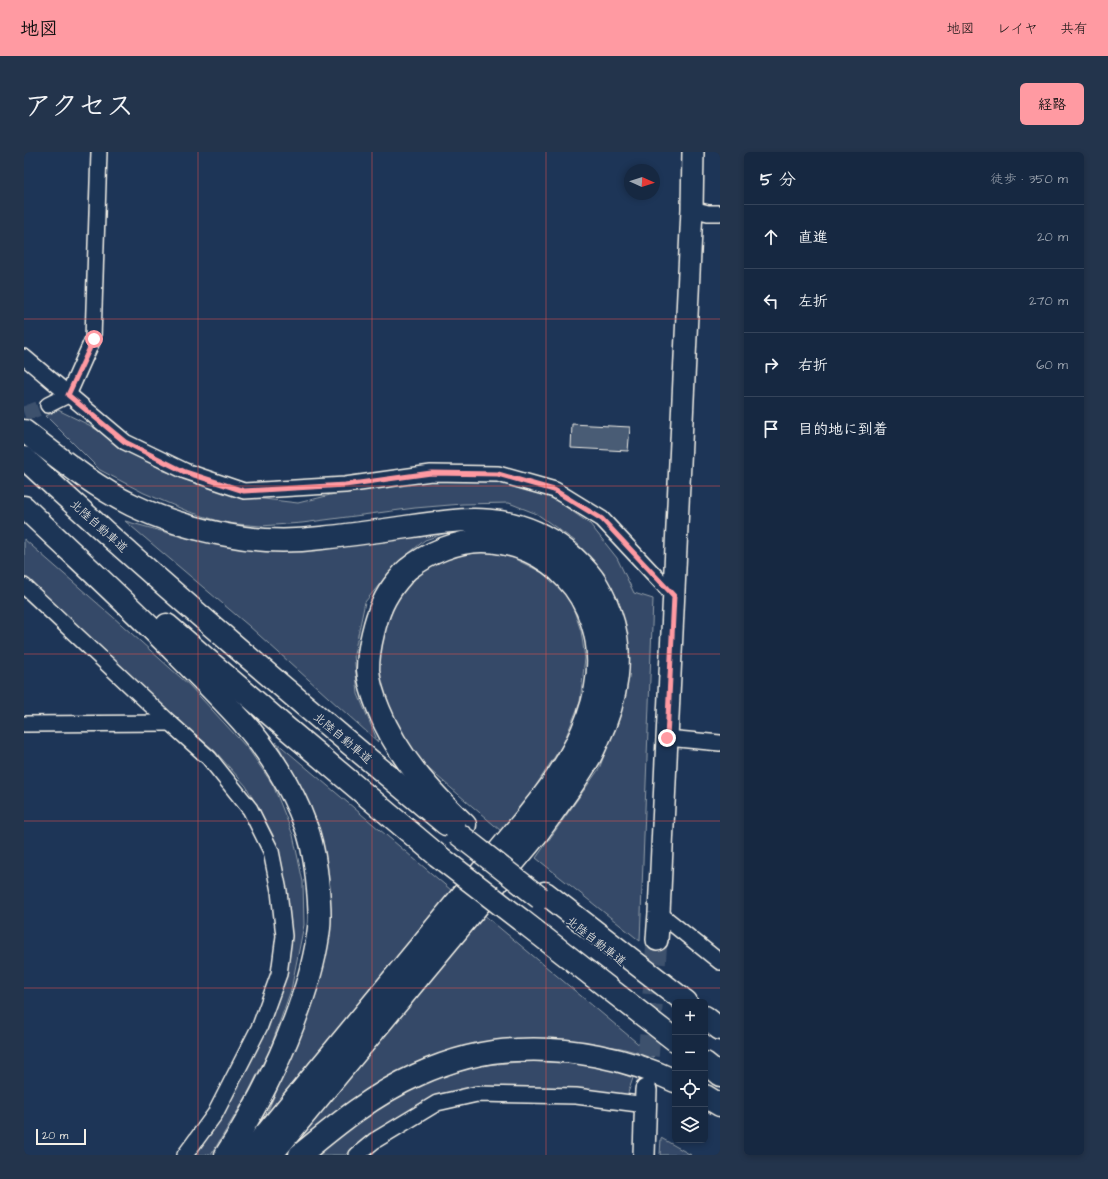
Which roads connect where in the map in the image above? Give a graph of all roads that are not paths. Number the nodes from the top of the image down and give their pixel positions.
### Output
1 (99, 152) edge
2 (693, 152) edge
3 (692, 209) junction
4 (720, 213) edge
5 (24, 357) edge
6 (68, 395) junction
7 (48, 405) tunnel mouth
8 (24, 431) edge
9 (24, 458) edge
10 (24, 498) edge
11 (24, 507) edge
12 (24, 586) edge
13 (674, 596) junction
14 (170, 723) junction
15 (24, 724) edge
16 (667, 738) junction
17 (720, 743) edge
18 (461, 829) junction
19 (542, 895) junction
20 (659, 913) junction
21 (657, 940) tunnel mouth
22 (720, 962) edge
23 (682, 999) edge
24 (672, 1001) edge
25 (708, 1019) edge
26 (708, 1028) edge
27 (720, 1029) edge
28 (672, 1038) edge
29 (720, 1038) edge
30 (708, 1065) edge
31 (720, 1075) edge
32 (672, 1080) edge
33 (646, 1097) joint
34 (708, 1098) edge
35 (720, 1105) edge
36 (185, 1155) edge
37 (226, 1155) edge
38 (246, 1155) edge
39 (271, 1155) edge
40 (300, 1155) edge
41 (357, 1155) edge
42 (644, 1155) edge

1 - 6 street
2 - 3 street
3 - 4 street
3 - 13 street
5 - 6 street
6 - 7 street
6 - 13 street
8 - 39 highway
9 - 18 highway, 北陸自動車道
10 - 28 highway, bridge
11 - 37 highway
12 - 14 street
13 - 16 street
14 - 15 street
14 - 36 street
16 - 17 street
16 - 20 street
18 - 19 highway, 北陸自動車道, bridge
18 - 38 highway
19 - 23 highway
19 - 24 highway, 北陸自動車道
20 - 21 street
20 - 22 street
25 - 27 highway
26 - 29 highway
30 - 31 highway
32 - 40 highway
33 - 41 street
33 - 42 street
34 - 35 highway

